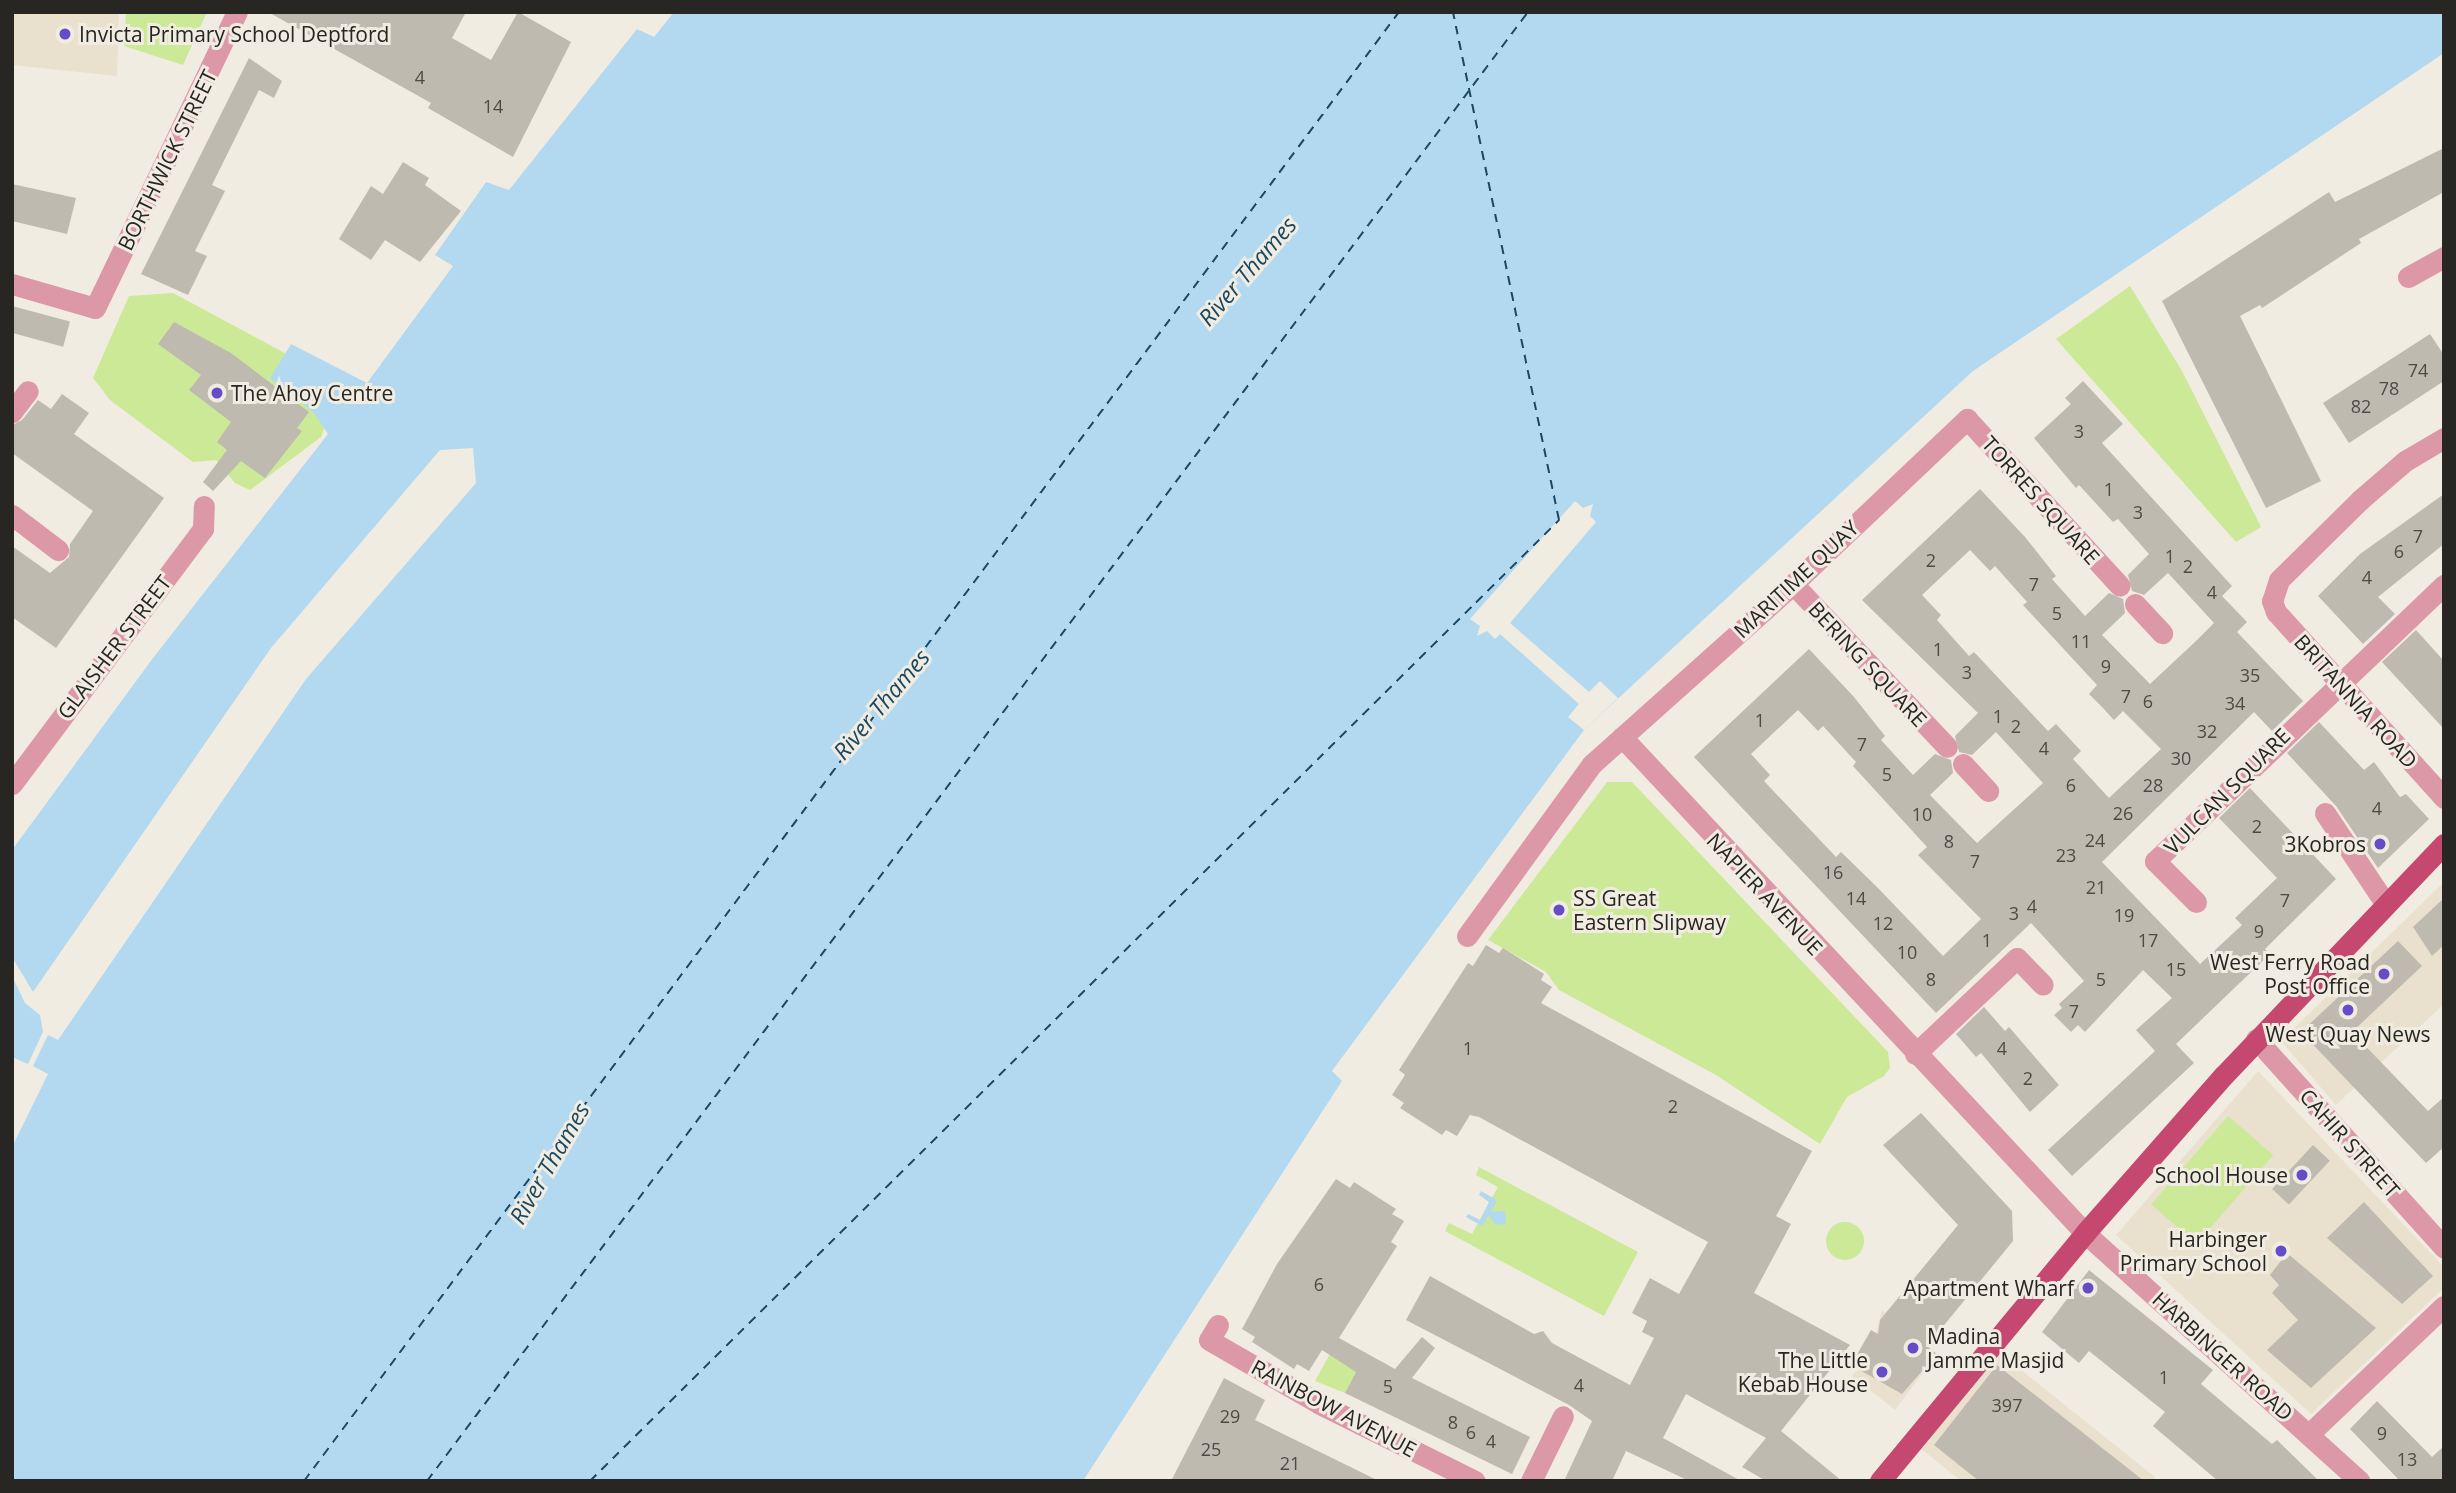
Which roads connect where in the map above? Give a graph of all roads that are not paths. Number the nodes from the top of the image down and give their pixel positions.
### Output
1 (237, 12) edge
2 (2444, 257) edge
3 (2408, 276) dead end
4 (12, 285) edge
5 (28, 391) dead end
6 (12, 412) edge
7 (1967, 419) joint
8 (2444, 438) edge
9 (204, 506) dead end
10 (12, 514) edge
11 (58, 550) dead end
12 (2117, 583) dead end
13 (1793, 584) junction
14 (2444, 585) edge
15 (2136, 604) dead end
16 (2162, 633) dead end
17 (2339, 681) junction
18 (1622, 737) junction
19 (1945, 746) dead end
20 (1963, 764) dead end
21 (12, 784) edge
22 (1988, 791) dead end
23 (2444, 798) edge
24 (2325, 813) dead end
25 (2444, 844) edge
26 (2196, 902) dead end
27 (2385, 903) junction
28 (1467, 936) dead end
29 (2043, 985) dead end
30 (2256, 1039) junction
31 (1915, 1054) junction
32 (2085, 1233) junction
33 (2444, 1248) edge
34 (2444, 1307) edge
35 (1218, 1325) dead end
36 (1563, 1416) dead end
37 (2310, 1433) junction
38 (1475, 1481) edge
39 (1531, 1481) edge
40 (1880, 1481) edge
41 (2360, 1481) edge

1 - 4 street, BORTHWICK STREET
2 - 3 street
5 - 6 street
7 - 12 street, TORRES SQUARE
7 - 13 street, MARITIME QUAY
8 - 17 street, BRITANNIA ROAD
9 - 21 street, GLAISHER STREET
10 - 11 street
13 - 18 street, MARITIME QUAY
13 - 19 street, BERING SQUARE
14 - 17 street
15 - 16 street
17 - 23 street, BRITANNIA ROAD
17 - 26 street, VULCAN SQUARE
18 - 28 street
18 - 31 street, NAPIER AVENUE
20 - 22 street
24 - 27 street
25 - 27 main road
27 - 30 main road
29 - 31 street
30 - 32 main road
30 - 33 street, CAHIR STREET
31 - 32 street, NAPIER AVENUE
32 - 37 street, HARBINGER ROAD
32 - 40 main road
34 - 37 street
35 - 38 street, RAINBOW AVENUE
36 - 39 street
37 - 41 street, HARBINGER ROAD

